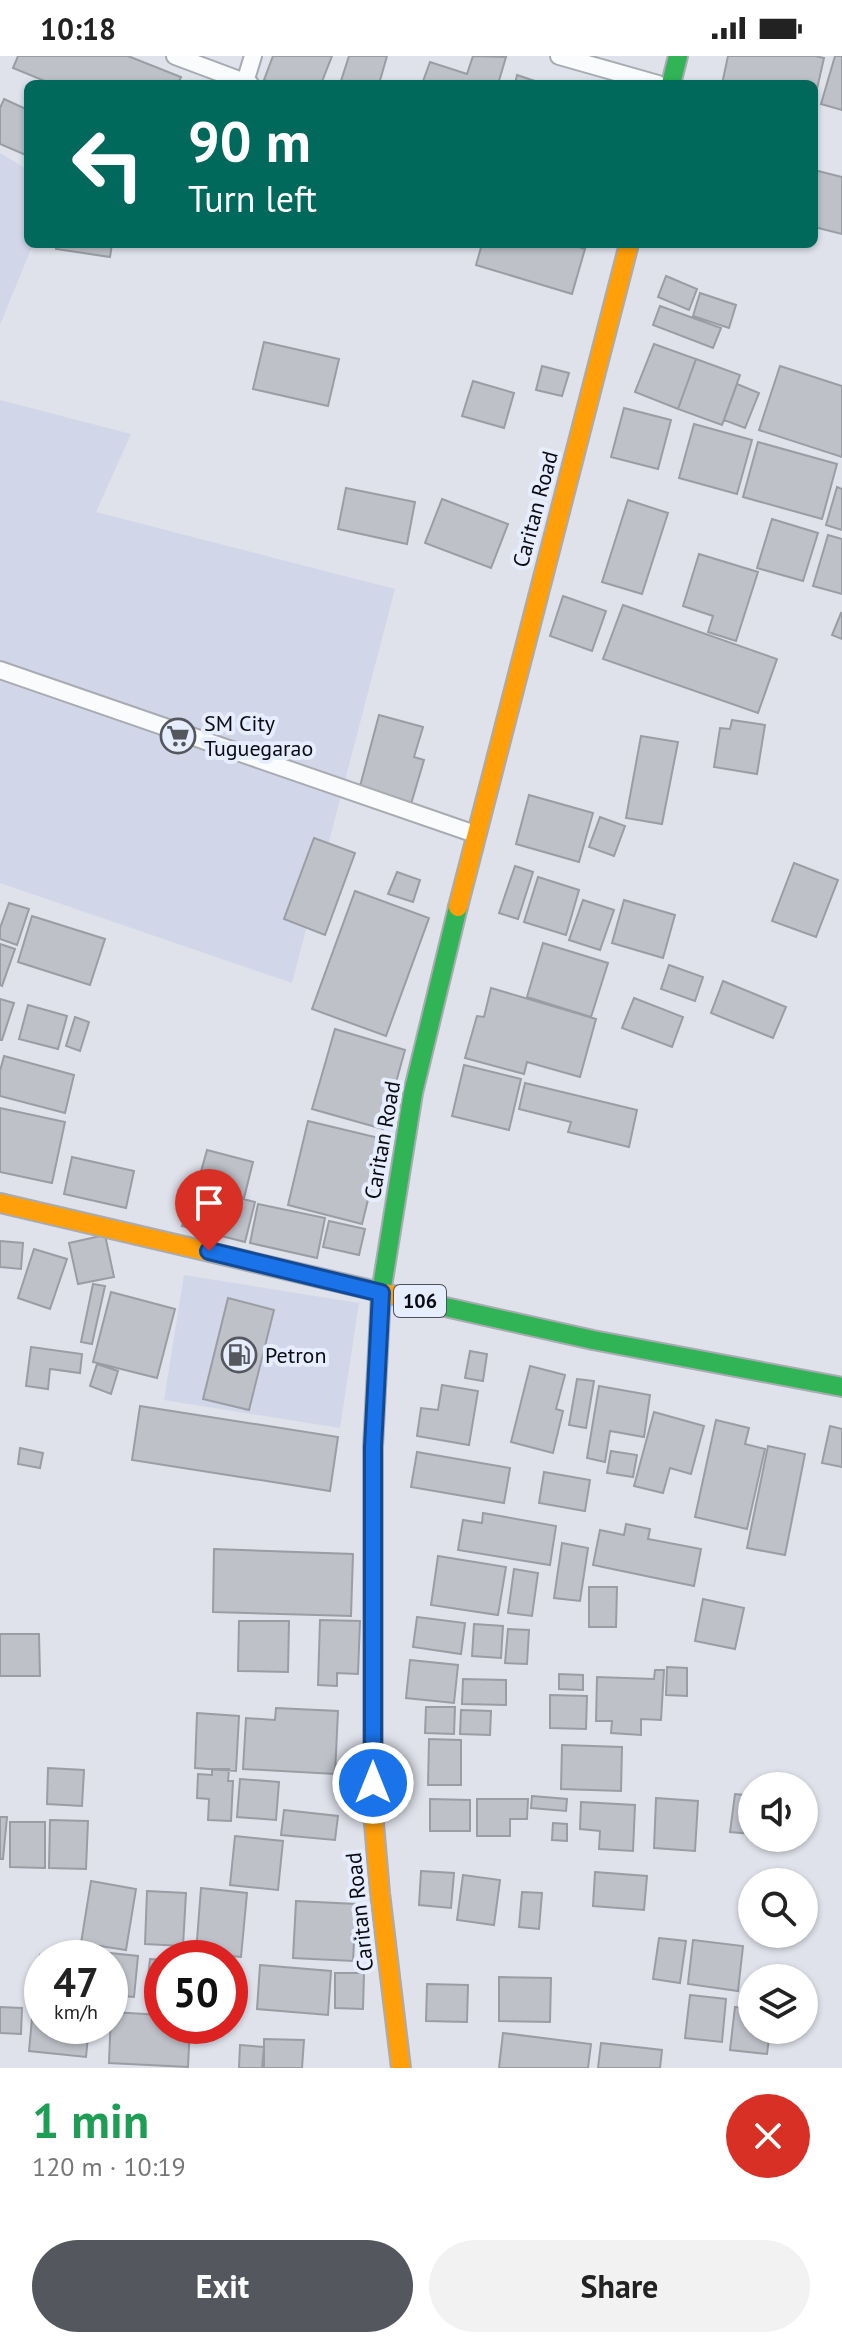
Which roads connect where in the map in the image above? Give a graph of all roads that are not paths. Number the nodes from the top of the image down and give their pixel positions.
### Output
1 (175, 56) edge
2 (253, 56) edge
3 (559, 56) edge
4 (678, 56) edge
5 (239, 80) edge
6 (248, 80) edge
7 (644, 80) edge
8 (672, 80) edge
9 (628, 248) edge
10 (0, 670) edge
11 (476, 835) junction
12 (0, 1203) edge
13 (381, 1293) junction
14 (842, 1387) edge
15 (401, 2068) edge

1 - 5 lane
2 - 6 lane
3 - 7 lane
4 - 8 main road
9 - 11 main road, Caritan Road
10 - 11 lane
11 - 13 main road, Caritan Road
12 - 13 main road, 106
13 - 14 main road, 106
13 - 15 main road, Caritan Road

